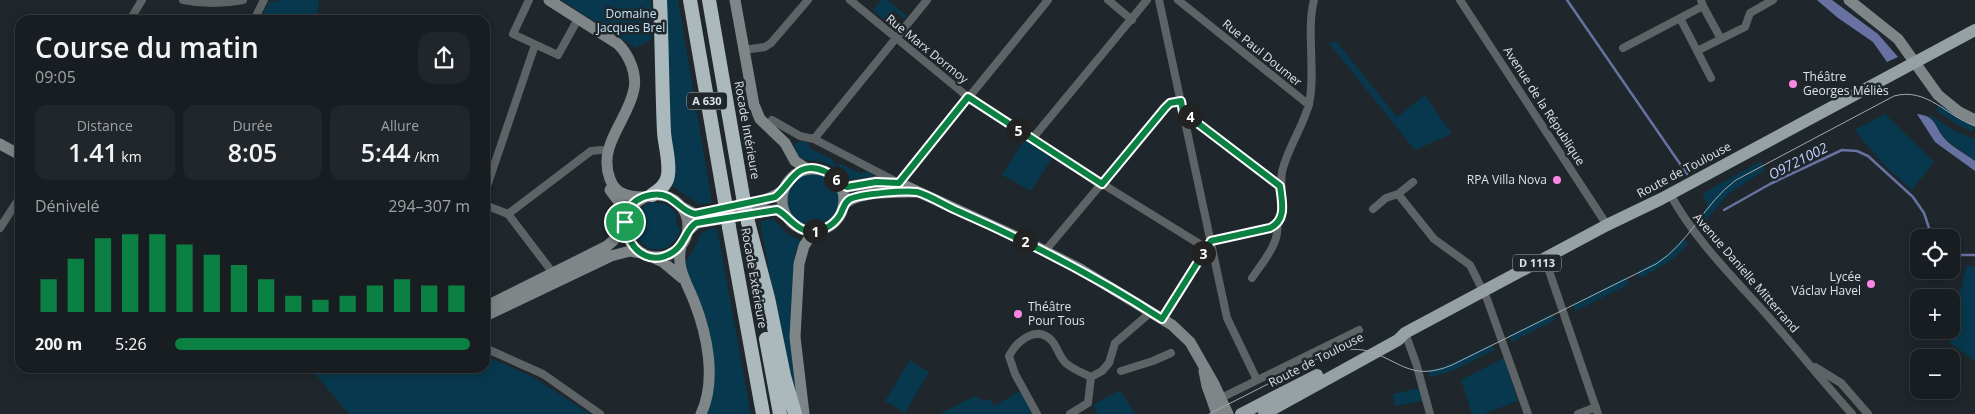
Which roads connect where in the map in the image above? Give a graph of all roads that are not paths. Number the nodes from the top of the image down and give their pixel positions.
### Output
1 (142, 0) edge
2 (183, 0) edge
3 (243, 0) edge
4 (264, 0) edge
5 (529, 0) edge
6 (549, 0) edge
7 (660, 0) edge
8 (690, 0) edge
9 (709, 0) edge
10 (735, 0) edge
11 (808, 0) edge
12 (850, 0) edge
13 (927, 0) edge
14 (1048, 0) edge
15 (1108, 0) edge
16 (1147, 0) edge
17 (1159, 0) edge
18 (1178, 0) edge
19 (1460, 0) edge
20 (1773, 0) edge
21 (1849, 0) edge
22 (1311, 2) edge
23 (1702, 3) edge
24 (133, 15) edge
25 (256, 15) edge
26 (1680, 18) junction
27 (578, 19) junction
28 (1132, 20) junction
29 (1975, 30) edge
30 (608, 38) junction
31 (895, 39) junction
32 (1720, 39) junction
33 (535, 45) junction
34 (1623, 48) dead end
35 (744, 50) junction
36 (1697, 51) junction
37 (1915, 61) junction
38 (1711, 78) dead end
39 (968, 97) junction
40 (1181, 101) junction
41 (1309, 105) junction
42 (1183, 112) junction
43 (772, 120) dead end
44 (1975, 120) edge
45 (800, 136) junction
46 (814, 139) junction
47 (1032, 139) junction
48 (0, 144) edge
49 (788, 148) junction
50 (602, 150) junction
51 (15, 152) edge
52 (807, 169) junction
53 (490, 177) edge
54 (838, 182) junction
55 (1413, 182) dead end
56 (899, 183) junction
57 (1102, 184) junction
58 (785, 186) junction
59 (1280, 186) junction
60 (918, 192) junction
61 (1398, 194) junction
62 (1670, 194) junction
63 (647, 196) junction
64 (15, 206) edge
65 (681, 206) junction
66 (843, 206) junction
67 (490, 207) edge
68 (1373, 209) dead end
69 (508, 214) junction
70 (786, 216) junction
71 (748, 222) junction
72 (625, 223) junction
73 (1276, 225) junction
74 (1607, 226) junction
75 (0, 228) edge
76 (818, 230) junction
77 (688, 231) junction
78 (1208, 244) junction
79 (681, 246) junction
80 (1045, 252) junction
81 (647, 255) junction
82 (1546, 259) junction
83 (553, 273) junction
84 (682, 278) junction
85 (1252, 278) dead end
86 (1483, 291) junction
87 (490, 304) edge
88 (1151, 312) junction
89 (490, 314) edge
90 (1162, 319) junction
91 (1359, 330) dead end
92 (1405, 333) junction
93 (490, 350) edge
94 (1171, 353) dead end
95 (1203, 362) junction
96 (1811, 364) junction
97 (1121, 370) dead end
98 (1091, 377) junction
99 (1257, 380) junction
100 (1223, 397) dead end
101 (1597, 411) edge
102 (600, 414) edge
103 (701, 414) edge
104 (762, 414) edge
105 (780, 414) edge
106 (795, 414) edge
107 (804, 414) edge
108 (1037, 414) edge
109 (1070, 414) edge
110 (1217, 414) edge
111 (1228, 414) edge
112 (1241, 414) edge
113 (1264, 414) edge
114 (1430, 414) edge
115 (1528, 414) edge
116 (1578, 414) edge
117 (1852, 414) edge
118 (1868, 414) edge

1 - 24 street
2 - 3 street
4 - 25 street
5 - 33 street
6 - 27 street
7 - 63 highway
8 - 104 highway, Rocade Extérieure / A 630, bridge
9 - 71 highway, Rocade Intérieure / A 630, bridge
10 - 35 street
11 - 35 street
12 - 31 street, Rue Marx Dormoy
13 - 31 street
14 - 39 street
15 - 28 street
16 - 28 street
17 - 40 street
18 - 41 street, Rue Paul Doumer
19 - 74 street, Avenue de la République
20 - 32 street
21 - 37 street
22 - 41 street
23 - 26 street
23 - 32 street
26 - 34 street
26 - 36 street
27 - 30 street
27 - 33 street
28 - 47 street
29 - 37 main road, Route de Toulouse / D 1113
30 - 50 street
30 - 63 street
31 - 39 street, Rue Marx Dormoy
31 - 46 street
32 - 36 street
33 - 53 street
35 - 49 street
36 - 38 street
37 - 44 street
37 - 62 main road, Route de Toulouse / D 1113
39 - 47 street, Rue Marx Dormoy
39 - 56 street
40 - 42 street
40 - 57 street
41 - 59 street
42 - 59 street
42 - 78 street
43 - 45 street
45 - 46 street
45 - 49 street
46 - 56 street
47 - 57 street, Rue Marx Dormoy
48 - 51 street
49 - 52 street
49 - 58 street
50 - 69 street
50 - 72 street
52 - 54 street
52 - 58 street
54 - 56 street
54 - 66 street
55 - 61 street
56 - 60 street
57 - 78 street, Rue Marx Dormoy
57 - 80 street
58 - 65 street
58 - 70 street
59 - 73 street
60 - 66 street
60 - 80 street
61 - 68 street
61 - 86 street
62 - 74 main road, Route de Toulouse / D 1113
62 - 96 street, Avenue Danielle Mitterrand
63 - 65 street
63 - 72 street
64 - 75 street
65 - 77 street
66 - 76 street
67 - 69 street
69 - 83 street
70 - 76 street
70 - 77 street
71 - 105 highway, Rocade Intérieure / A 630
71 - 106 highway
72 - 81 street
72 - 83 street
73 - 78 street
73 - 85 street
74 - 82 main road, Route de Toulouse / D 1113
76 - 107 street
77 - 79 street
78 - 90 street
78 - 99 street
79 - 81 street
79 - 84 street
80 - 88 street
81 - 84 street
81 - 89 street
82 - 86 main road, Route de Toulouse / D 1113
82 - 101 street
83 - 87 street
84 - 103 street
86 - 92 main road, Route de Toulouse / D 1113
86 - 115 street
88 - 90 street
88 - 98 street
90 - 95 street
91 - 99 street
92 - 112 main road, Route de Toulouse / D 1113
92 - 113 main road, Route de Toulouse / D 1113
92 - 114 street
93 - 102 street
94 - 97 street
95 - 110 street
95 - 111 street
96 - 117 street, Avenue Danielle Mitterrand
96 - 118 street, Avenue Danielle Mitterrand
98 - 108 street
98 - 109 street
99 - 100 street
101 - 116 street

